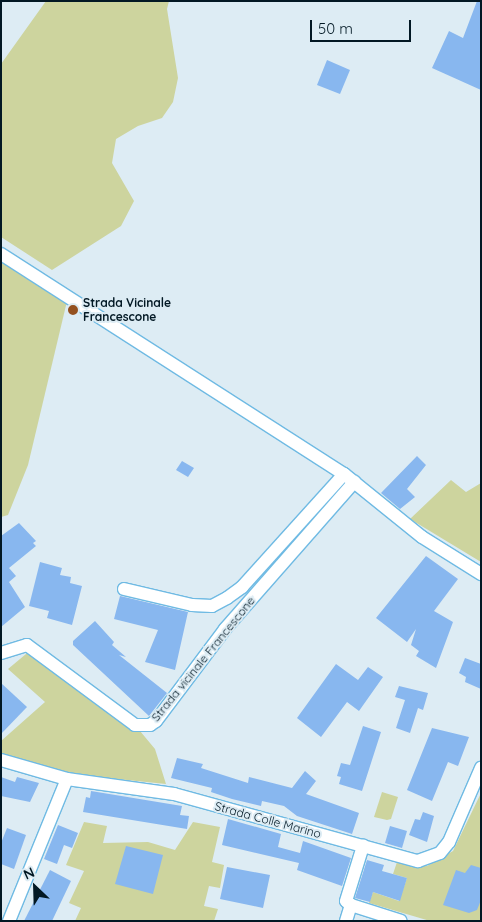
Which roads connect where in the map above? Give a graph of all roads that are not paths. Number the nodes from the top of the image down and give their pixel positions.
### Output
1 (1, 254) edge
2 (344, 474) junction
3 (354, 482) junction
4 (481, 574) edge
5 (124, 588) dead end
6 (1, 653) edge
7 (1, 760) edge
8 (481, 768) edge
9 (67, 780) junction
10 (363, 846) junction
11 (351, 905) junction
12 (9, 921) edge
13 (346, 921) edge
14 (401, 921) edge

1 - 2 street
2 - 3 street
2 - 5 street, Strada vicinale Francescone
3 - 4 street
3 - 6 street, Strada vicinale Francescone
7 - 9 street, Strada Colle Marino
8 - 10 street, Strada Colle Marino
9 - 10 street, Strada Colle Marino
9 - 12 street
10 - 11 street
11 - 13 street
11 - 14 street

